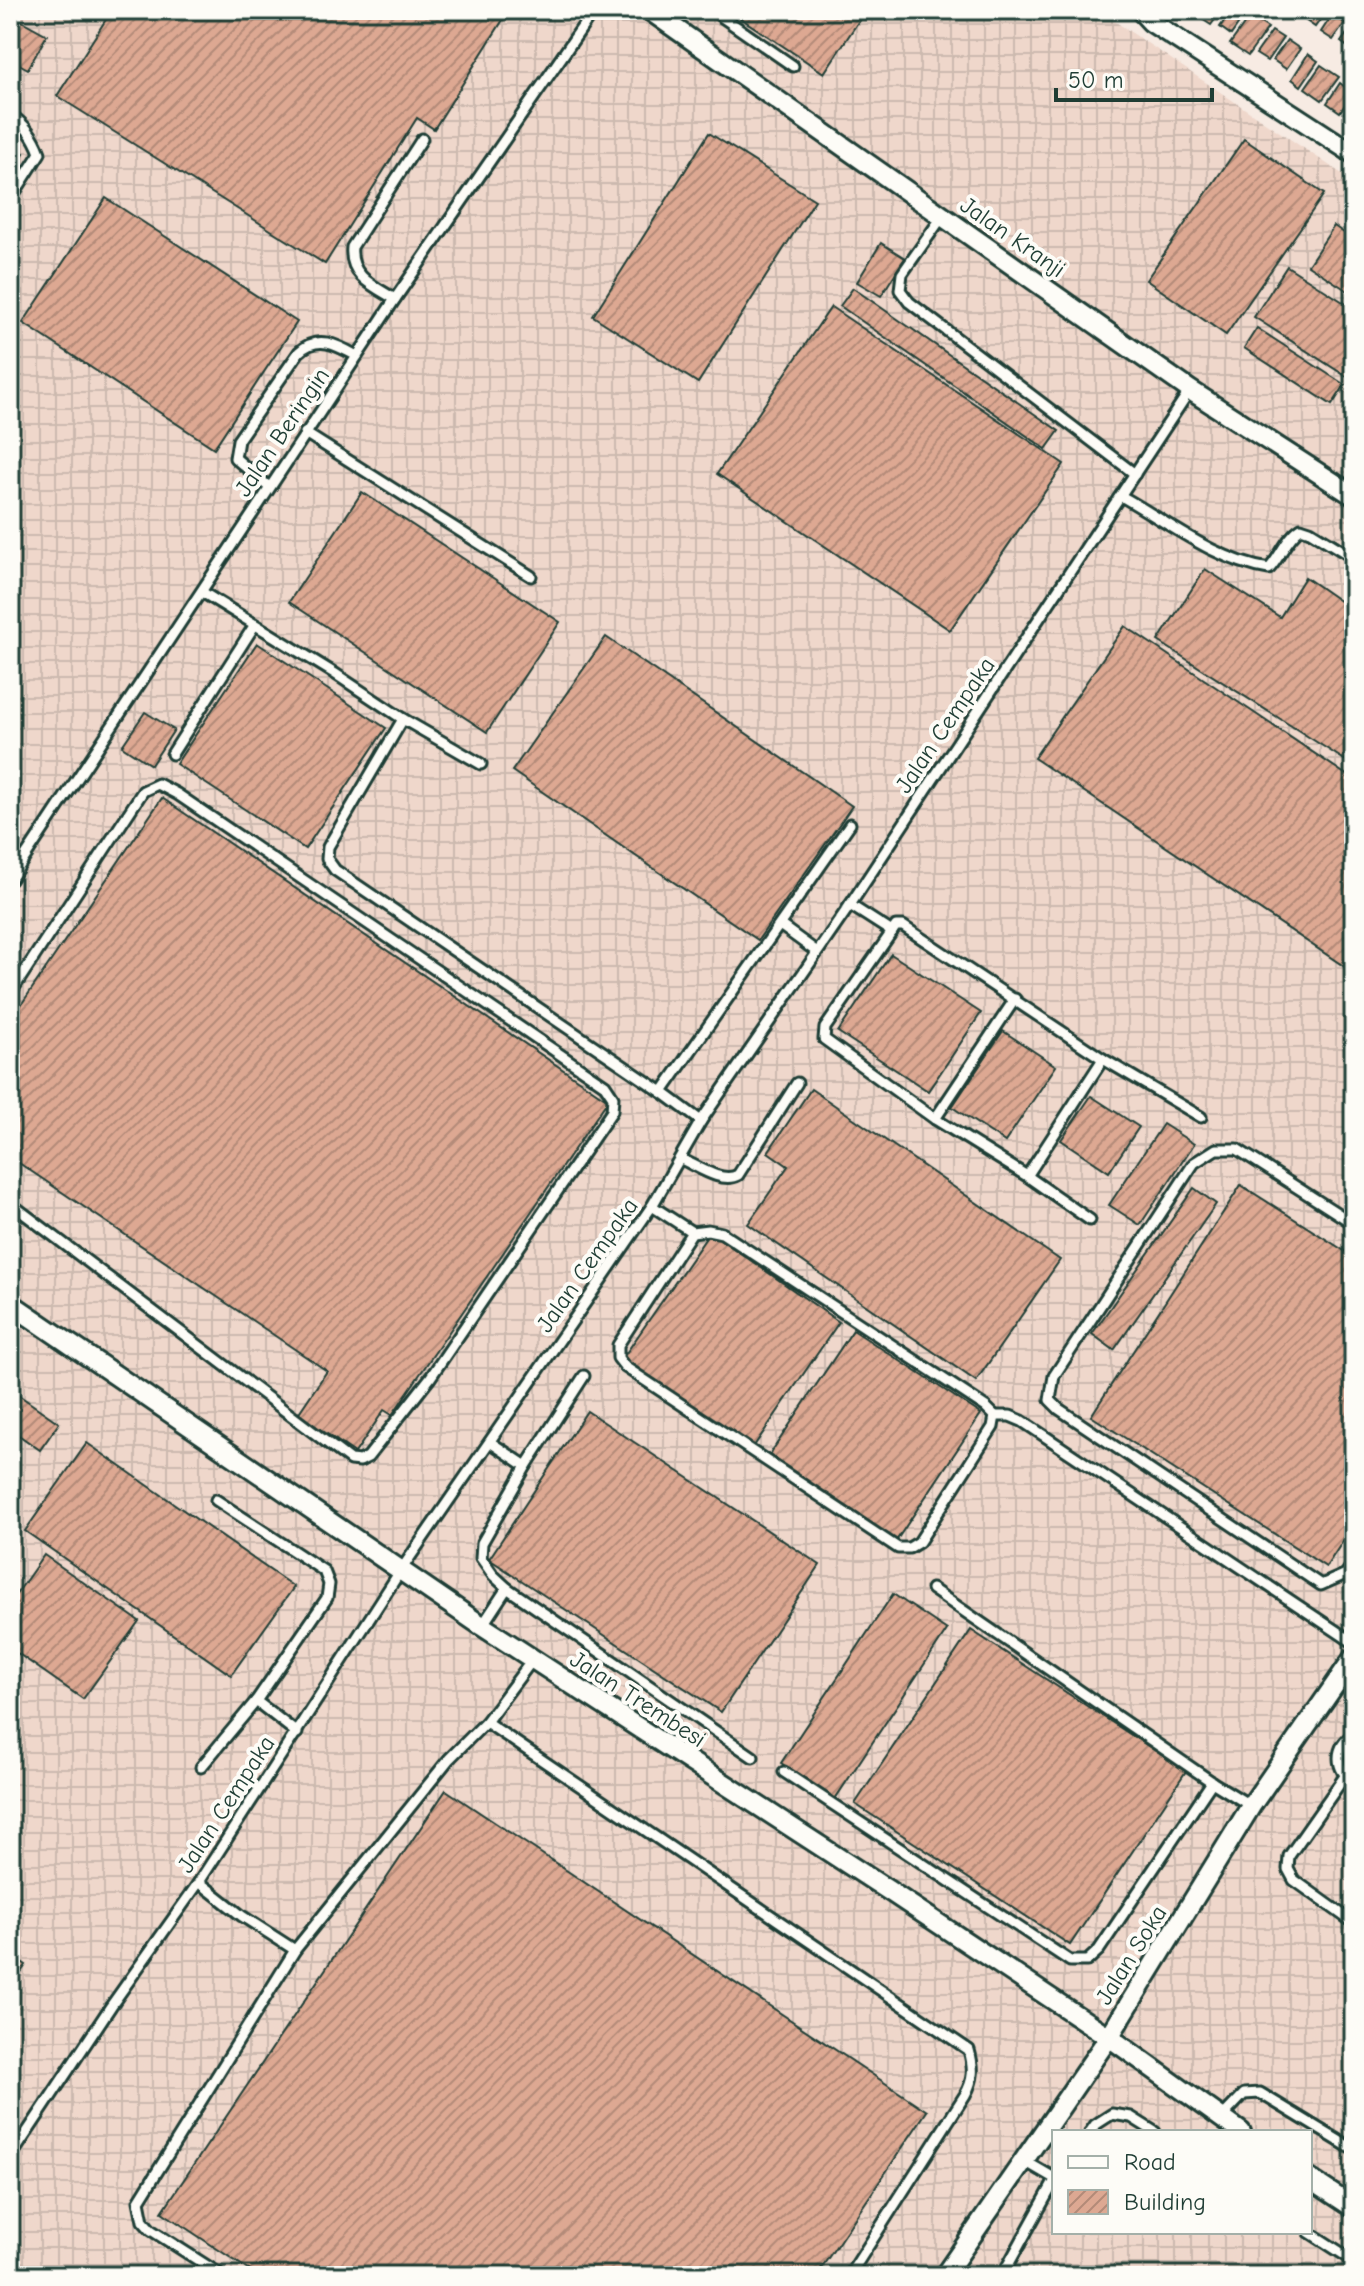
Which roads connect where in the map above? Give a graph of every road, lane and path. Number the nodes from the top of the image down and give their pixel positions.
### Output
1 (594, 10) edge
2 (649, 10) edge
3 (712, 10) edge
4 (1140, 10) edge
5 (793, 66) dead end
6 (10, 114) edge
7 (422, 139) dead end
8 (1354, 154) edge
9 (10, 200) edge
10 (942, 217) junction
11 (395, 299) junction
12 (357, 356) junction
13 (1190, 390) junction
14 (305, 433) junction
15 (1135, 474) junction
16 (269, 487) junction
17 (1121, 496) junction
18 (1354, 496) edge
19 (1354, 558) edge
20 (531, 576) dead end
21 (202, 592) junction
22 (254, 626) junction
23 (403, 719) junction
24 (172, 754) dead end
25 (481, 764) dead end
26 (850, 824) dead end
27 (10, 880) edge
28 (850, 905) junction
29 (780, 925) junction
30 (892, 932) junction
31 (817, 952) junction
32 (10, 994) edge
33 (1015, 999) junction
34 (1103, 1059) junction
35 (797, 1083) dead end
36 (662, 1092) junction
37 (1201, 1117) dead end
38 (935, 1119) junction
39 (701, 1121) junction
40 (681, 1159) junction
41 (1027, 1176) junction
42 (10, 1203) edge
43 (652, 1206) junction
44 (1090, 1220) dead end
45 (1354, 1224) edge
46 (692, 1232) junction
47 (10, 1303) edge
48 (584, 1376) dead end
49 (995, 1416) junction
50 (490, 1442) junction
51 (526, 1466) junction
52 (216, 1500) dead end
53 (1354, 1562) edge
54 (401, 1570) junction
55 (507, 1588) junction
56 (932, 1589) dead end
57 (482, 1626) junction
58 (1354, 1643) edge
59 (1354, 1657) edge
60 (533, 1659) junction
61 (256, 1701) junction
62 (486, 1722) junction
63 (297, 1733) junction
64 (1354, 1734) edge
65 (753, 1757) dead end
66 (201, 1767) dead end
67 (784, 1772) dead end
68 (1350, 1779) edge
69 (1212, 1782) junction
70 (1251, 1806) junction
71 (199, 1882) junction
72 (1354, 1923) edge
73 (295, 1950) junction
74 (1109, 2037) junction
75 (1221, 2118) junction
76 (1091, 2130) edge
77 (1152, 2130) edge
78 (1238, 2130) edge
79 (1354, 2150) edge
80 (10, 2158) edge
81 (1023, 2160) junction
82 (1052, 2179) edge
83 (1312, 2180) edge
84 (1052, 2184) edge
85 (1354, 2208) edge
86 (1312, 2234) edge
87 (1354, 2261) edge
88 (223, 2276) edge
89 (849, 2276) edge
90 (944, 2276) edge
91 (1002, 2276) edge

1 - 11 lane, Jalan Beringin
2 - 10 street, Jalan Kranji
3 - 5 lane
4 - 8 street
6 - 9 lane
7 - 11 lane
10 - 13 street, Jalan Kranji
10 - 15 lane
11 - 12 lane, Jalan Beringin
12 - 14 lane, Jalan Beringin
12 - 16 lane
13 - 15 lane, Jalan Cempaka
13 - 18 street, Jalan Kranji
14 - 16 lane, Jalan Beringin
14 - 20 lane
15 - 17 lane, Jalan Cempaka
16 - 21 lane, Jalan Beringin
17 - 19 lane
17 - 28 lane, Jalan Cempaka
21 - 22 lane
21 - 27 lane, Jalan Beringin
22 - 23 lane
22 - 24 lane
23 - 25 lane
23 - 36 lane
26 - 29 lane
28 - 30 lane
28 - 31 lane, Jalan Cempaka
29 - 31 lane
29 - 36 lane
30 - 33 lane
30 - 38 lane
31 - 39 lane, Jalan Cempaka
32 - 42 lane
33 - 34 lane
33 - 38 lane
34 - 37 lane
34 - 41 lane
35 - 40 lane
36 - 39 lane
38 - 41 lane
39 - 40 lane, Jalan Cempaka
40 - 43 lane, Jalan Cempaka
41 - 44 lane
43 - 46 lane
43 - 50 lane, Jalan Cempaka
45 - 53 lane
46 - 49 lane
46 - 49 lane
47 - 54 street, Jalan Trembesi
48 - 51 lane
49 - 58 lane
50 - 51 lane
50 - 54 lane, Jalan Cempaka
51 - 55 lane
52 - 61 lane
54 - 57 street, Jalan Trembesi
54 - 63 lane, Jalan Cempaka
55 - 57 lane
55 - 65 lane
56 - 69 lane
57 - 60 street, Jalan Trembesi
59 - 70 street, Jalan Soka
60 - 62 lane
60 - 74 street, Jalan Trembesi
61 - 63 lane
61 - 66 lane
62 - 73 lane
62 - 89 lane
63 - 71 lane, Jalan Cempaka
64 - 68 lane
67 - 69 lane
68 - 72 lane
69 - 70 lane
70 - 74 street, Jalan Soka
71 - 73 lane
71 - 80 lane, Jalan Cempaka
73 - 88 lane
74 - 75 street, Jalan Trembesi
74 - 81 street, Jalan Soka
75 - 78 street, Jalan Trembesi
75 - 79 lane
76 - 77 lane
81 - 82 lane
81 - 90 street, Jalan Soka
83 - 85 street
84 - 91 lane
86 - 87 lane

